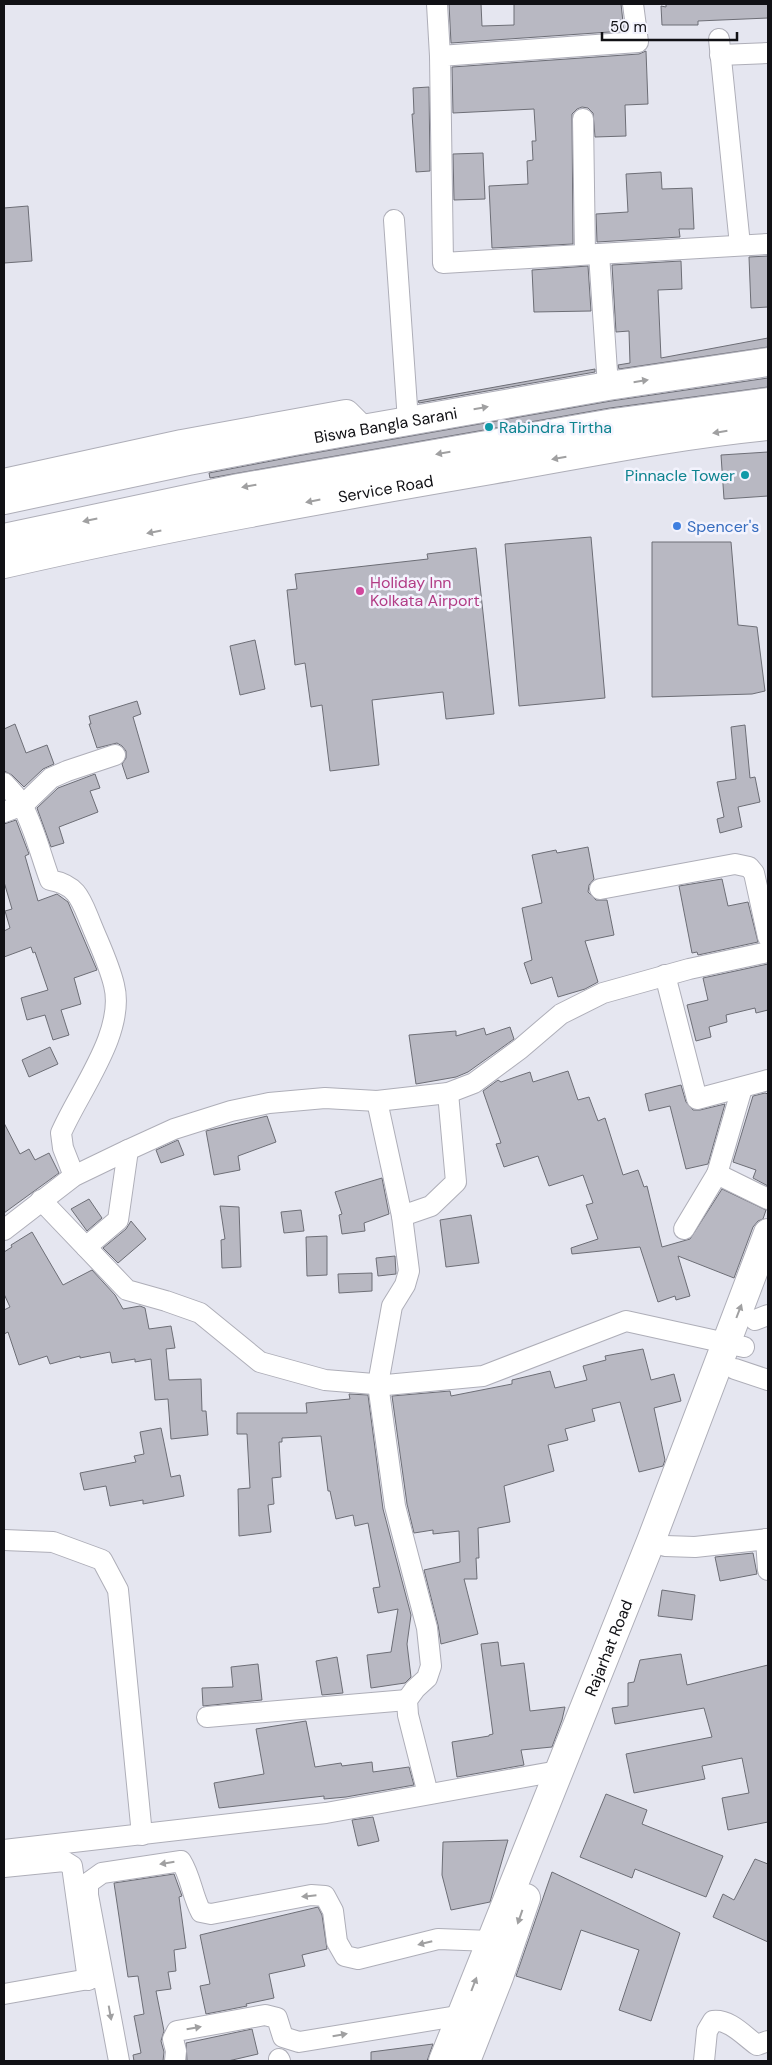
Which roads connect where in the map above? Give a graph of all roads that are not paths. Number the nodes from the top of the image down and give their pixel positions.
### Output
1 (437, 4) edge
2 (633, 4) edge
3 (768, 53) edge
4 (440, 56) junction
5 (583, 119) dead end
6 (394, 220) dead end
7 (768, 244) edge
8 (740, 245) junction
9 (592, 254) junction
10 (768, 362) edge
11 (608, 386) junction
12 (768, 402) edge
13 (408, 421) junction
14 (768, 426) edge
15 (185, 452) junction
16 (4, 483) edge
17 (4, 500) edge
18 (4, 538) edge
19 (4, 564) edge
20 (115, 755) dead end
21 (4, 783) edge
22 (23, 805) junction
23 (4, 812) edge
24 (600, 890) dead end
25 (768, 937) edge
26 (768, 952) edge
27 (666, 975) junction
28 (768, 1080) edge
29 (742, 1088) junction
30 (448, 1093) junction
31 (377, 1101) junction
32 (128, 1150) junction
33 (716, 1174) junction
34 (74, 1176) junction
35 (768, 1199) edge
36 (41, 1200) junction
37 (402, 1216) junction
38 (684, 1229) dead end
39 (4, 1230) edge
40 (768, 1233) edge
41 (86, 1246) junction
42 (768, 1286) edge
43 (761, 1317) edge
44 (735, 1353) junction
45 (768, 1380) edge
46 (378, 1384) junction
47 (767, 1539) edge
48 (4, 1540) edge
49 (665, 1546) junction
50 (768, 1570) edge
51 (407, 1700) junction
52 (206, 1717) dead end
53 (558, 1771) junction
54 (428, 1794) junction
55 (142, 1834) junction
56 (4, 1850) edge
57 (4, 1866) edge
58 (491, 1940) junction
59 (96, 1978) junction
60 (4, 1994) edge
61 (463, 2015) junction
62 (768, 2041) edge
63 (119, 2061) edge
64 (175, 2061) edge
65 (443, 2061) edge
66 (466, 2061) edge
67 (704, 2061) edge

1 - 4 street
2 - 4 street
3 - 8 street
4 - 9 street
5 - 9 street
6 - 13 street
7 - 8 street
8 - 9 street
9 - 11 street
11 -> 10 main road, Biswa Bangla Sarani
13 -> 11 main road, Biswa Bangla Sarani
12 -> 18 main road
13 - 15 main road, Biswa Bangla Sarani
14 -> 19 main road, Service Road
15 - 16 main road
15 - 17 main road, Biswa Bangla Sarani
20 - 22 street
21 - 22 street
22 - 23 street
22 - 34 street
24 - 25 street
26 - 27 street
27 - 29 street
27 - 30 street
28 - 29 street
29 - 33 street
30 - 31 street
30 - 37 street
31 - 32 street
31 - 37 street
32 - 34 street
32 - 41 street
33 - 35 street
33 - 38 street
34 - 36 street
36 - 39 street
36 - 41 street
37 - 46 street
44 -> 40 main road, Rajarhat Road
41 - 46 street
42 - 43 main road, Rajarhat Road
43 - 44 main road, Rajarhat Road
44 - 45 street
44 - 46 street
44 - 49 main road, Rajarhat Road
44 - 53 main road, Rajarhat Road
46 - 51 street
47 - 49 street
47 - 50 street
48 - 55 street
49 -> 66 main road, Rajarhat Road
51 - 52 street
51 - 54 street
53 - 54 street
53 - 58 main road, Rajarhat Road
54 - 55 street
55 - 56 street
57 - 59 street
58 -> 59 street
61 -> 58 main road, Rajarhat Road
59 - 60 street
59 -> 63 street
64 -> 61 street
61 - 65 main road, Rajarhat Road
62 - 67 street

